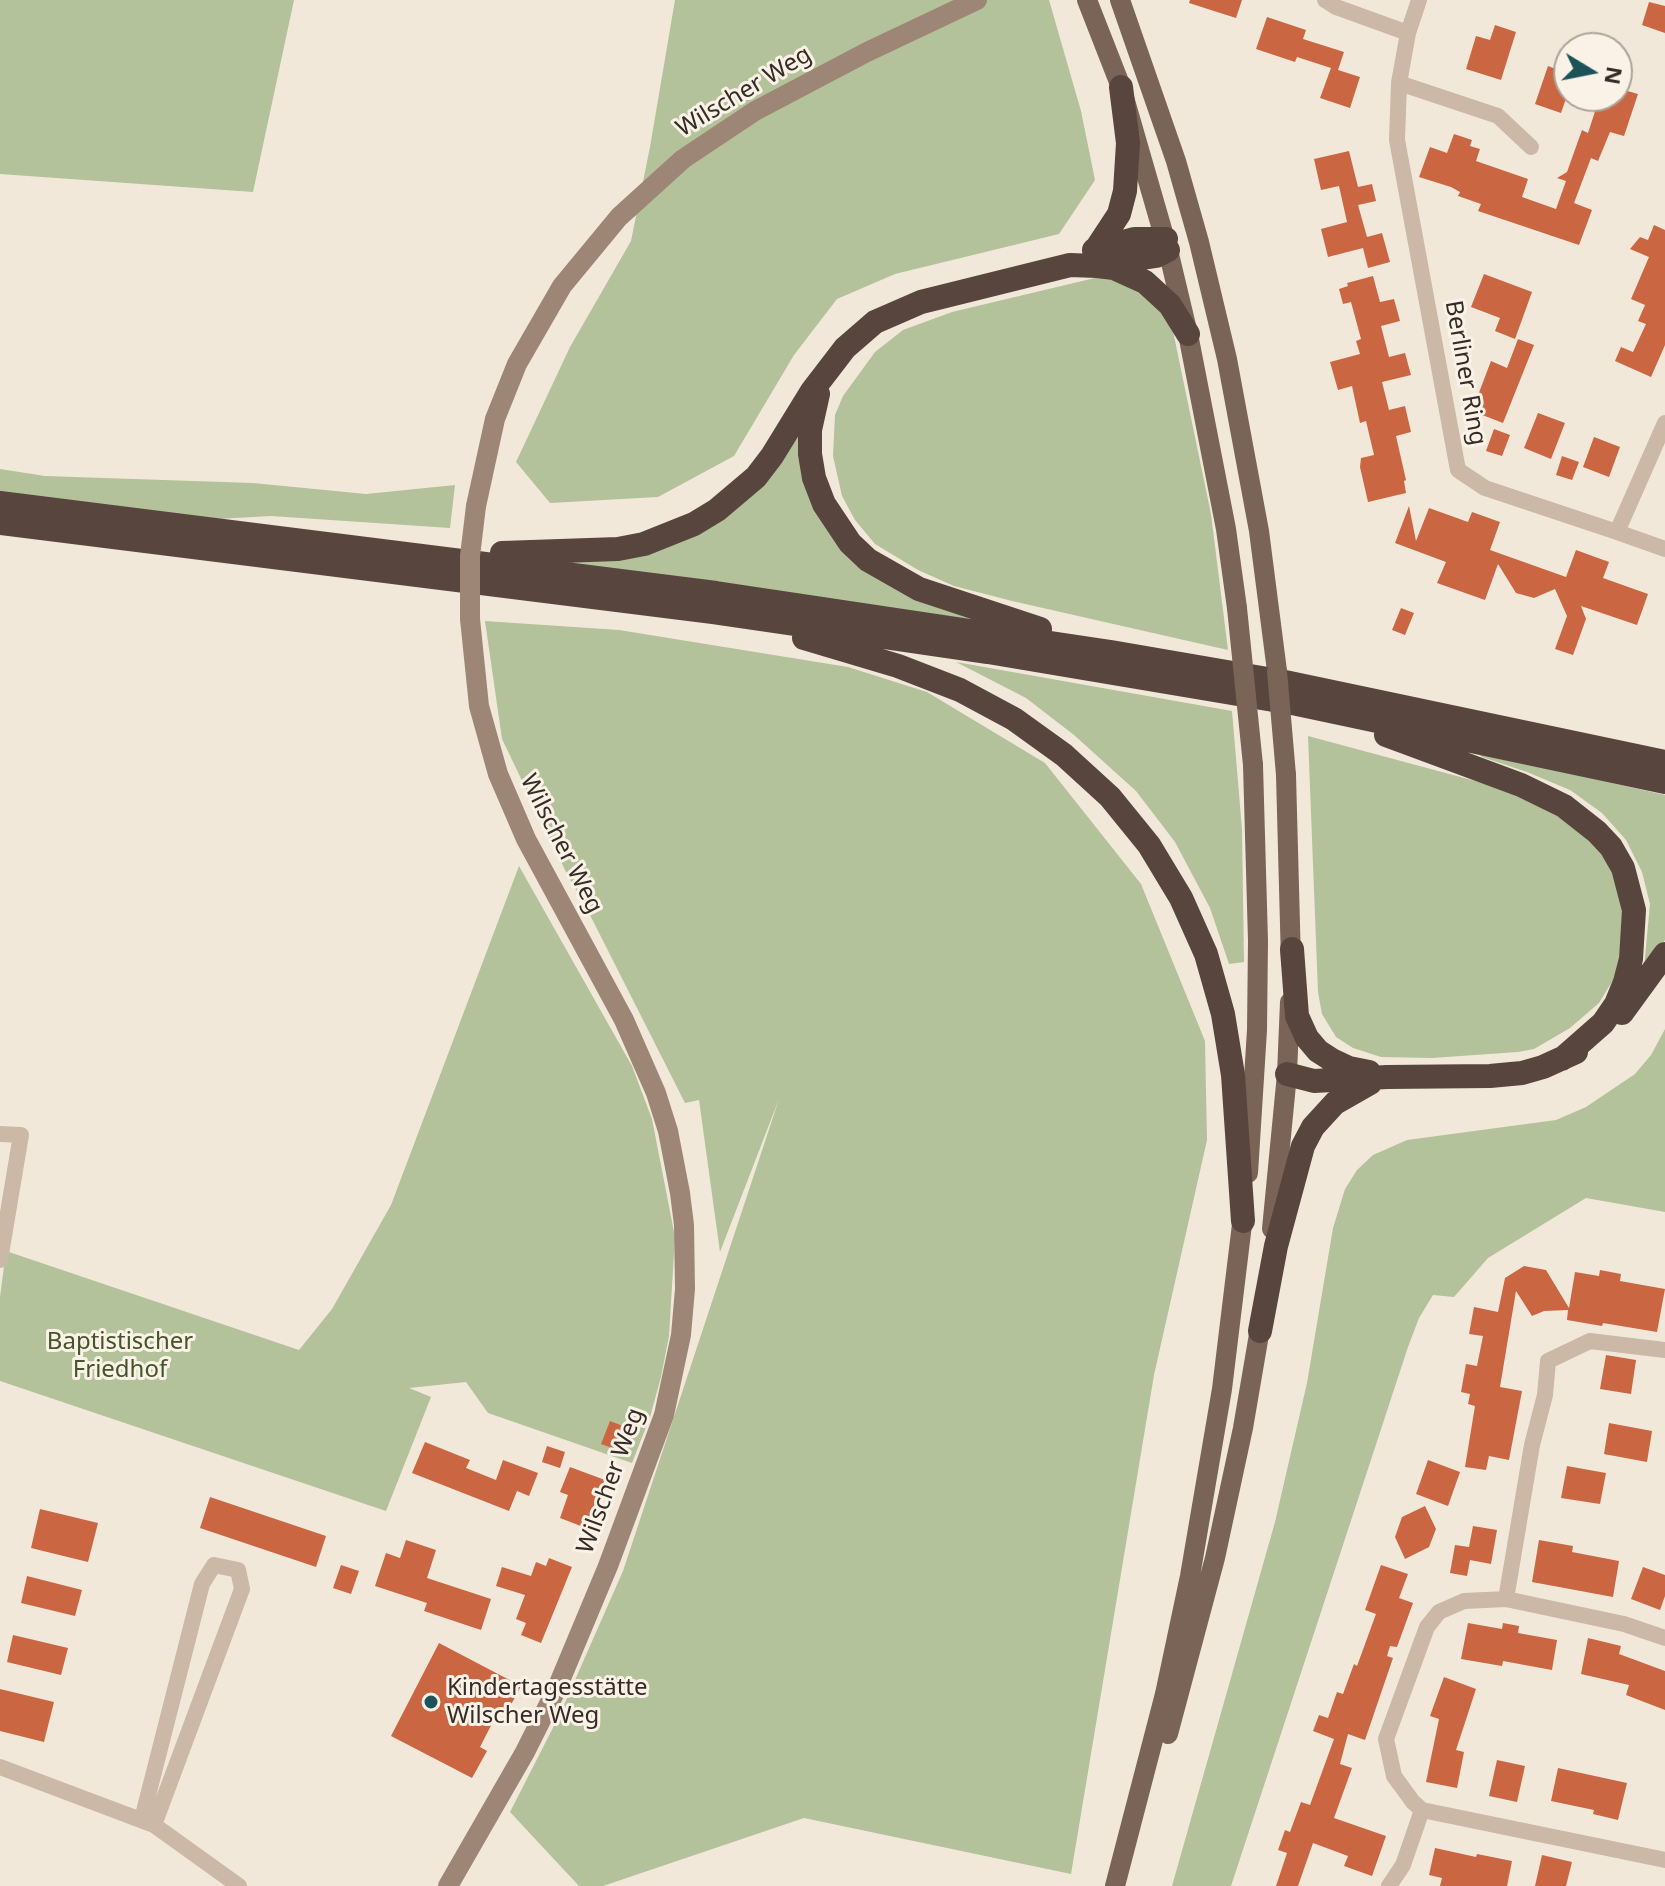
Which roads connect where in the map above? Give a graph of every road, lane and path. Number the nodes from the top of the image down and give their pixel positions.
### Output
1 (977, 0) edge
2 (1087, 0) edge
3 (1120, 0) edge
4 (1325, 0) edge
5 (1419, 0) edge
6 (1408, 33) junction
7 (1399, 83) junction
8 (1121, 87) junction
9 (1531, 147) dead end
10 (1189, 208) junction
11 (1170, 244) junction
12 (1096, 257) junction
13 (1207, 275) junction
14 (1188, 334) junction
15 (831, 364) junction
16 (1665, 423) edge
17 (0, 503) edge
18 (0, 523) edge
19 (1617, 532) junction
20 (1665, 549) edge
21 (420, 555) junction
22 (713, 612) junction
23 (1111, 652) junction
24 (1297, 704) junction
25 (1665, 762) edge
26 (1665, 782) edge
27 (1292, 949) junction
28 (1665, 954) edge
29 (1257, 1030) junction
30 (1562, 1059) junction
31 (1287, 1074) junction
32 (1387, 1077) junction
33 (0, 1134) edge
34 (1243, 1221) junction
35 (0, 1260) edge
36 (1260, 1331) junction
37 (1665, 1350) edge
38 (1506, 1599) junction
39 (1665, 1638) edge
40 (0, 1767) edge
41 (1422, 1810) junction
42 (148, 1822) junction
43 (1665, 1860) edge
44 (239, 1886) edge
45 (448, 1886) edge
46 (1117, 1886) edge
47 (1389, 1886) edge

1 - 45 street, Wilscher Weg, bridge
2 - 8 main road
3 - 10 main road
4 - 6 street
5 - 6 street, Berliner Ring
6 - 7 street, Berliner Ring
7 - 9 street
7 - 19 street, Berliner Ring
8 - 11 main road
8 - 12 highway
10 - 11 main road
10 - 13 main road
11 - 12 highway
11 - 13 main road
11 - 14 main road
12 - 14 highway
12 - 15 highway
13 - 27 main road, bridge
14 - 29 main road, bridge
15 - 21 highway
15 - 23 highway
16 - 19 street
17 - 21 highway
18 - 22 highway
19 - 20 street, Berliner Ring
21 - 23 highway
22 - 24 highway
22 - 34 highway
23 - 25 highway
24 - 26 highway
24 - 30 highway
27 - 31 main road
27 - 32 highway
28 - 30 highway
29 - 31 main road
29 - 34 main road
30 - 32 highway
31 - 32 highway
31 - 36 main road
32 - 36 highway
33 - 35 street
34 - 46 main road
36 - 46 main road
37 - 38 street
38 - 39 street
38 - 41 street
40 - 42 street
41 - 43 street
41 - 47 street
42 - 42 street
42 - 44 street

